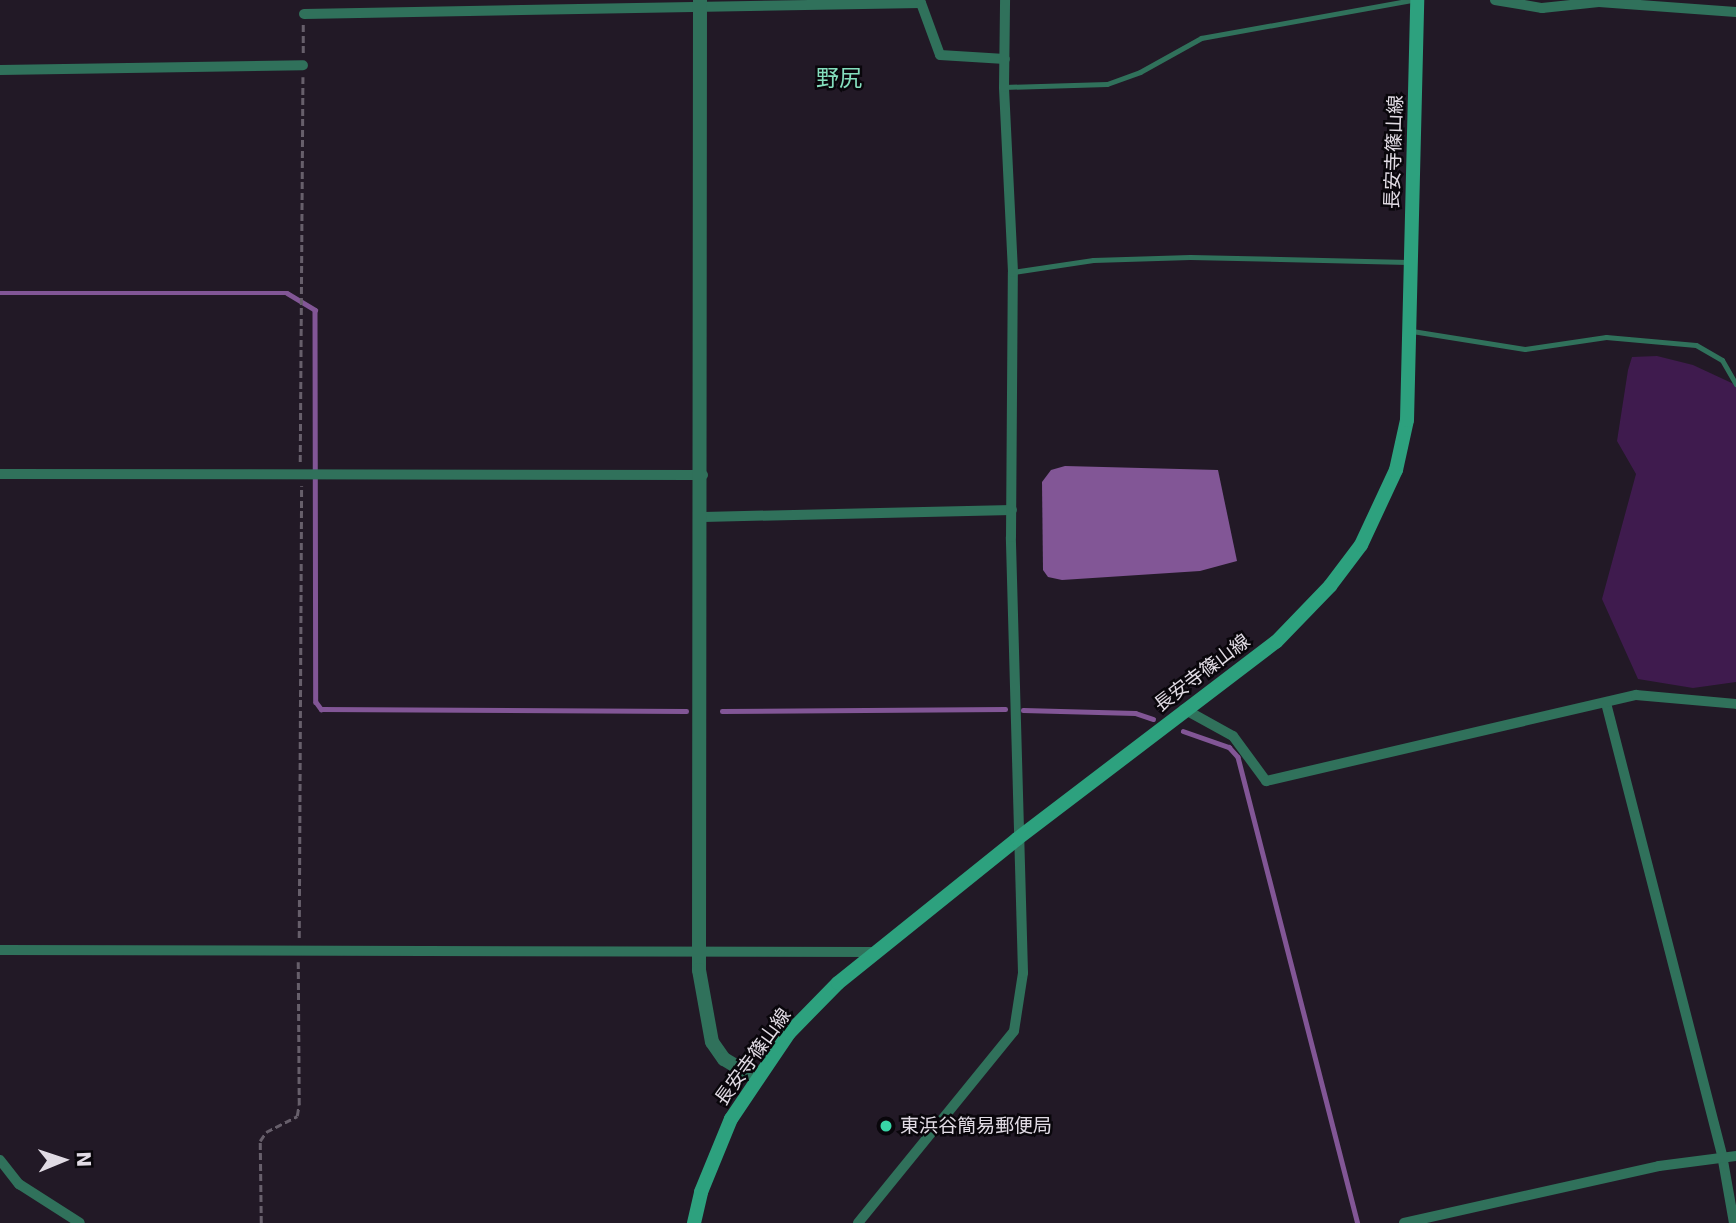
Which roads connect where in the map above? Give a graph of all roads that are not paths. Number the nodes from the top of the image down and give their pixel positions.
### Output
1 (1005, 0) edge
2 (1414, 0) edge
3 (1495, 0) edge
4 (700, 4) edge
5 (1736, 12) edge
6 (303, 14) road end
7 (1005, 59) junction
8 (303, 65) road end
9 (0, 70) edge
10 (1004, 87) junction
11 (1410, 262) junction
12 (1013, 272) junction
13 (1409, 331) junction
14 (1736, 384) edge
15 (0, 474) edge
16 (703, 475) junction
17 (1012, 510) junction
18 (703, 517) junction
19 (1606, 704) junction
20 (1736, 704) edge
21 (1184, 709) junction
22 (1017, 839) junction
23 (0, 950) edge
24 (874, 952) junction
25 (699, 953) junction
26 (757, 1079) junction
27 (1722, 1155) junction
28 (1736, 1156) edge
29 (0, 1160) edge
30 (80, 1223) edge
31 (694, 1223) edge
32 (858, 1223) edge
33 (1404, 1223) edge
34 (1734, 1223) edge

1 - 7 street
2 - 10 lane
2 - 11 main road, 長安寺篠山線
3 - 5 street
4 - 6 street
4 - 7 street
4 - 16 street
7 - 10 street
8 - 9 street
10 - 12 street
11 - 12 lane
11 - 13 main road, 長安寺篠山線
12 - 17 street
13 - 14 lane
13 - 21 main road, 長安寺篠山線
15 - 16 street
16 - 18 street
17 - 18 street
17 - 22 street
18 - 25 street
19 - 20 street
19 - 21 street
19 - 27 street
21 - 22 main road, 長安寺篠山線
22 - 24 main road, 長安寺篠山線
22 - 32 street
23 - 25 street
24 - 25 street
24 - 26 main road, 長安寺篠山線
25 - 26 street
26 - 31 main road, 長安寺篠山線
27 - 28 street
27 - 33 street
27 - 34 street
29 - 30 street

